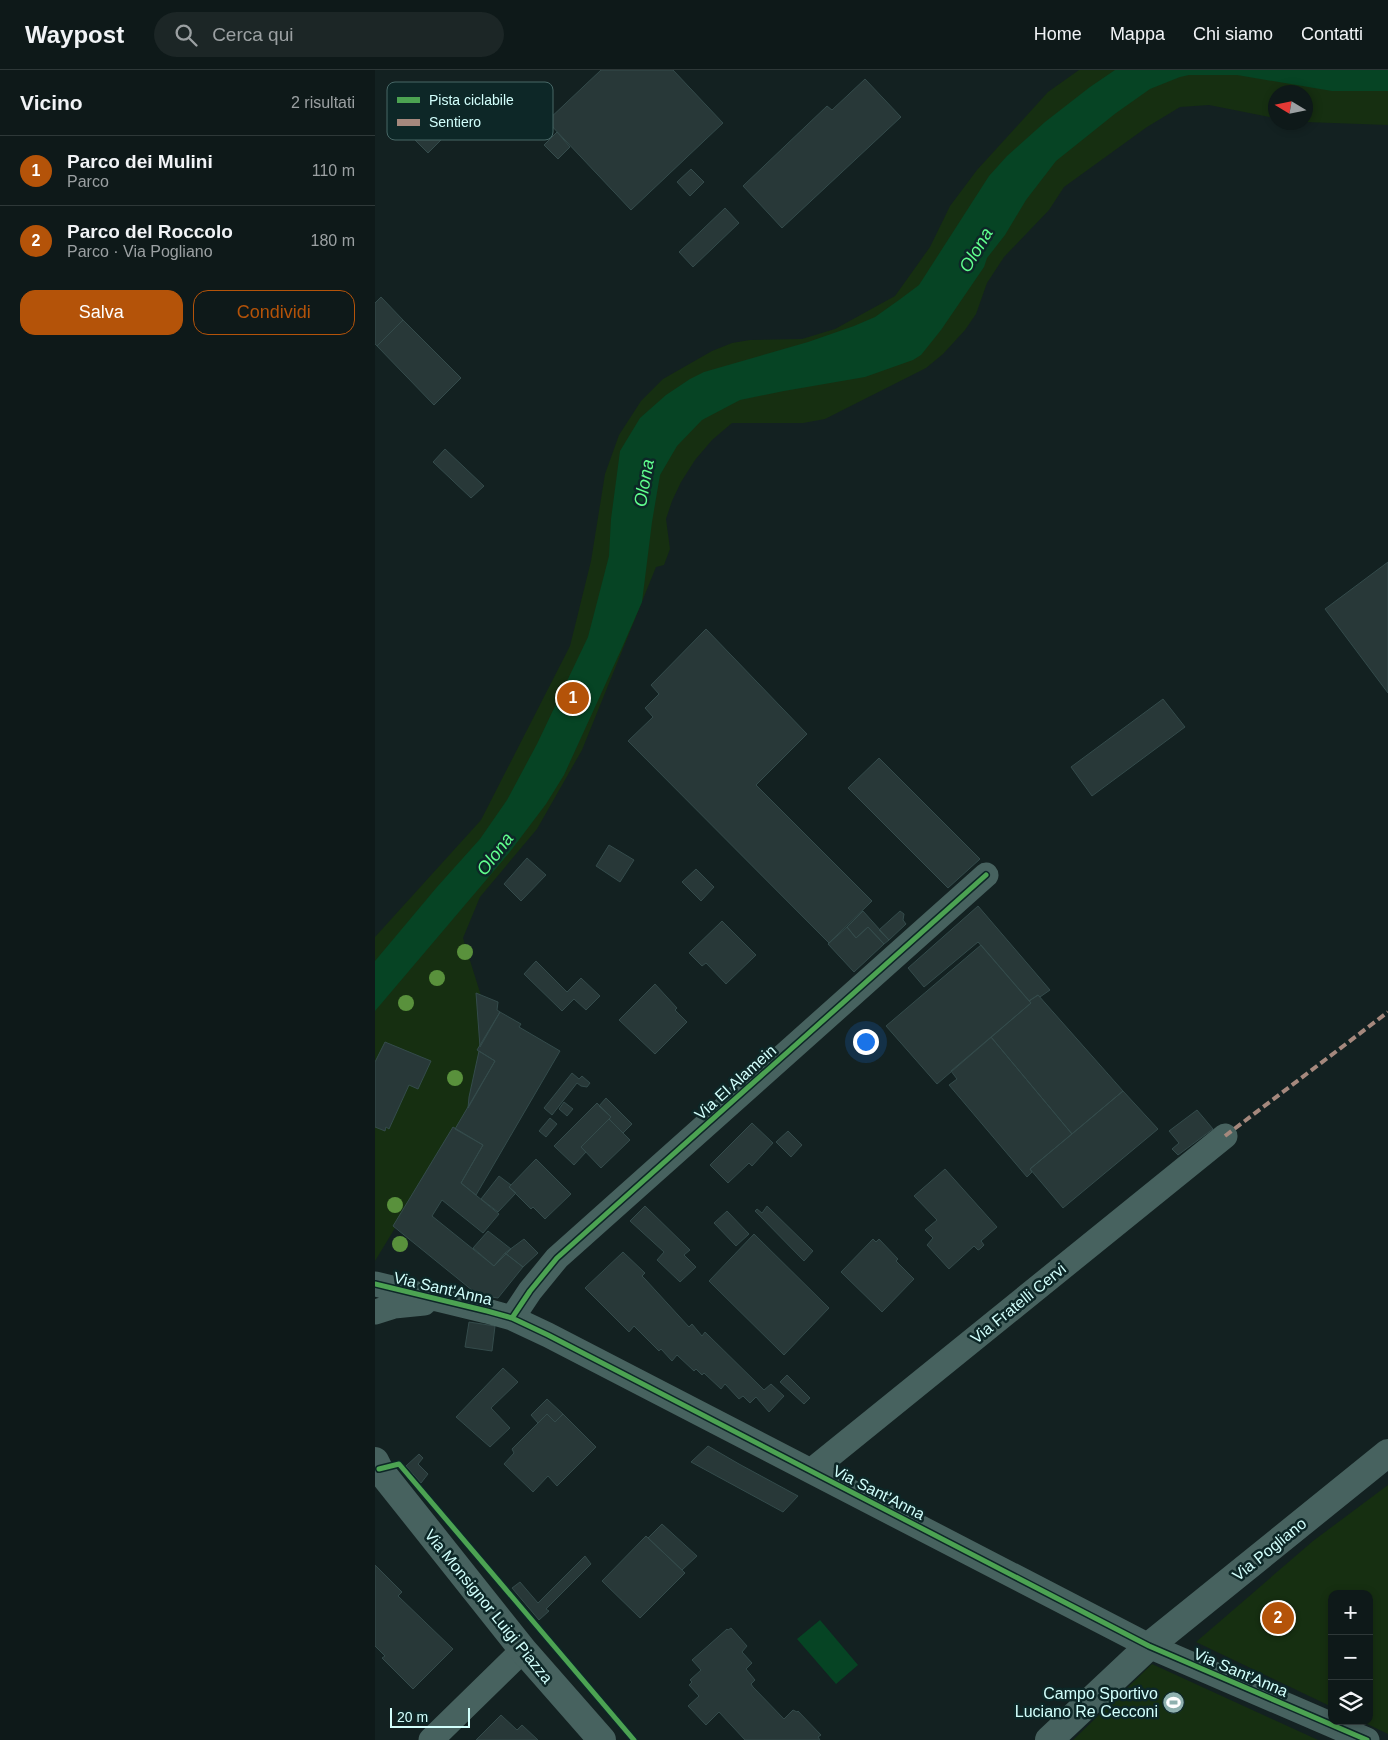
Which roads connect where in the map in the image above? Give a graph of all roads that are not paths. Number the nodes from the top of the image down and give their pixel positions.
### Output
1 (986, 875) dead end
2 (1225, 1136) dead end
3 (375, 1284) edge
4 (458, 1305) junction
5 (375, 1312) edge
6 (512, 1318) junction
7 (1388, 1453) edge
8 (376, 1465) edge
9 (811, 1471) junction
10 (1149, 1646) junction
11 (523, 1650) junction
12 (431, 1740) edge
13 (602, 1740) edge
14 (1049, 1740) edge
15 (1367, 1740) edge

1 - 6 street, Via El Alamein
2 - 9 street, Via Fratelli Cervi
3 - 4 street, Via Sant'Anna
4 - 5 street, Via Sant'Anna
4 - 6 street, Via Sant'Anna
6 - 9 street, Via Sant'Anna
7 - 10 street, Via Pogliano
8 - 11 street, Via Monsignor Luigi Piazza
9 - 10 street, Via Sant'Anna
10 - 14 street, Via Pogliano
10 - 15 street, Via Sant'Anna
11 - 12 street
11 - 13 street, Via Monsignor Luigi Piazza

